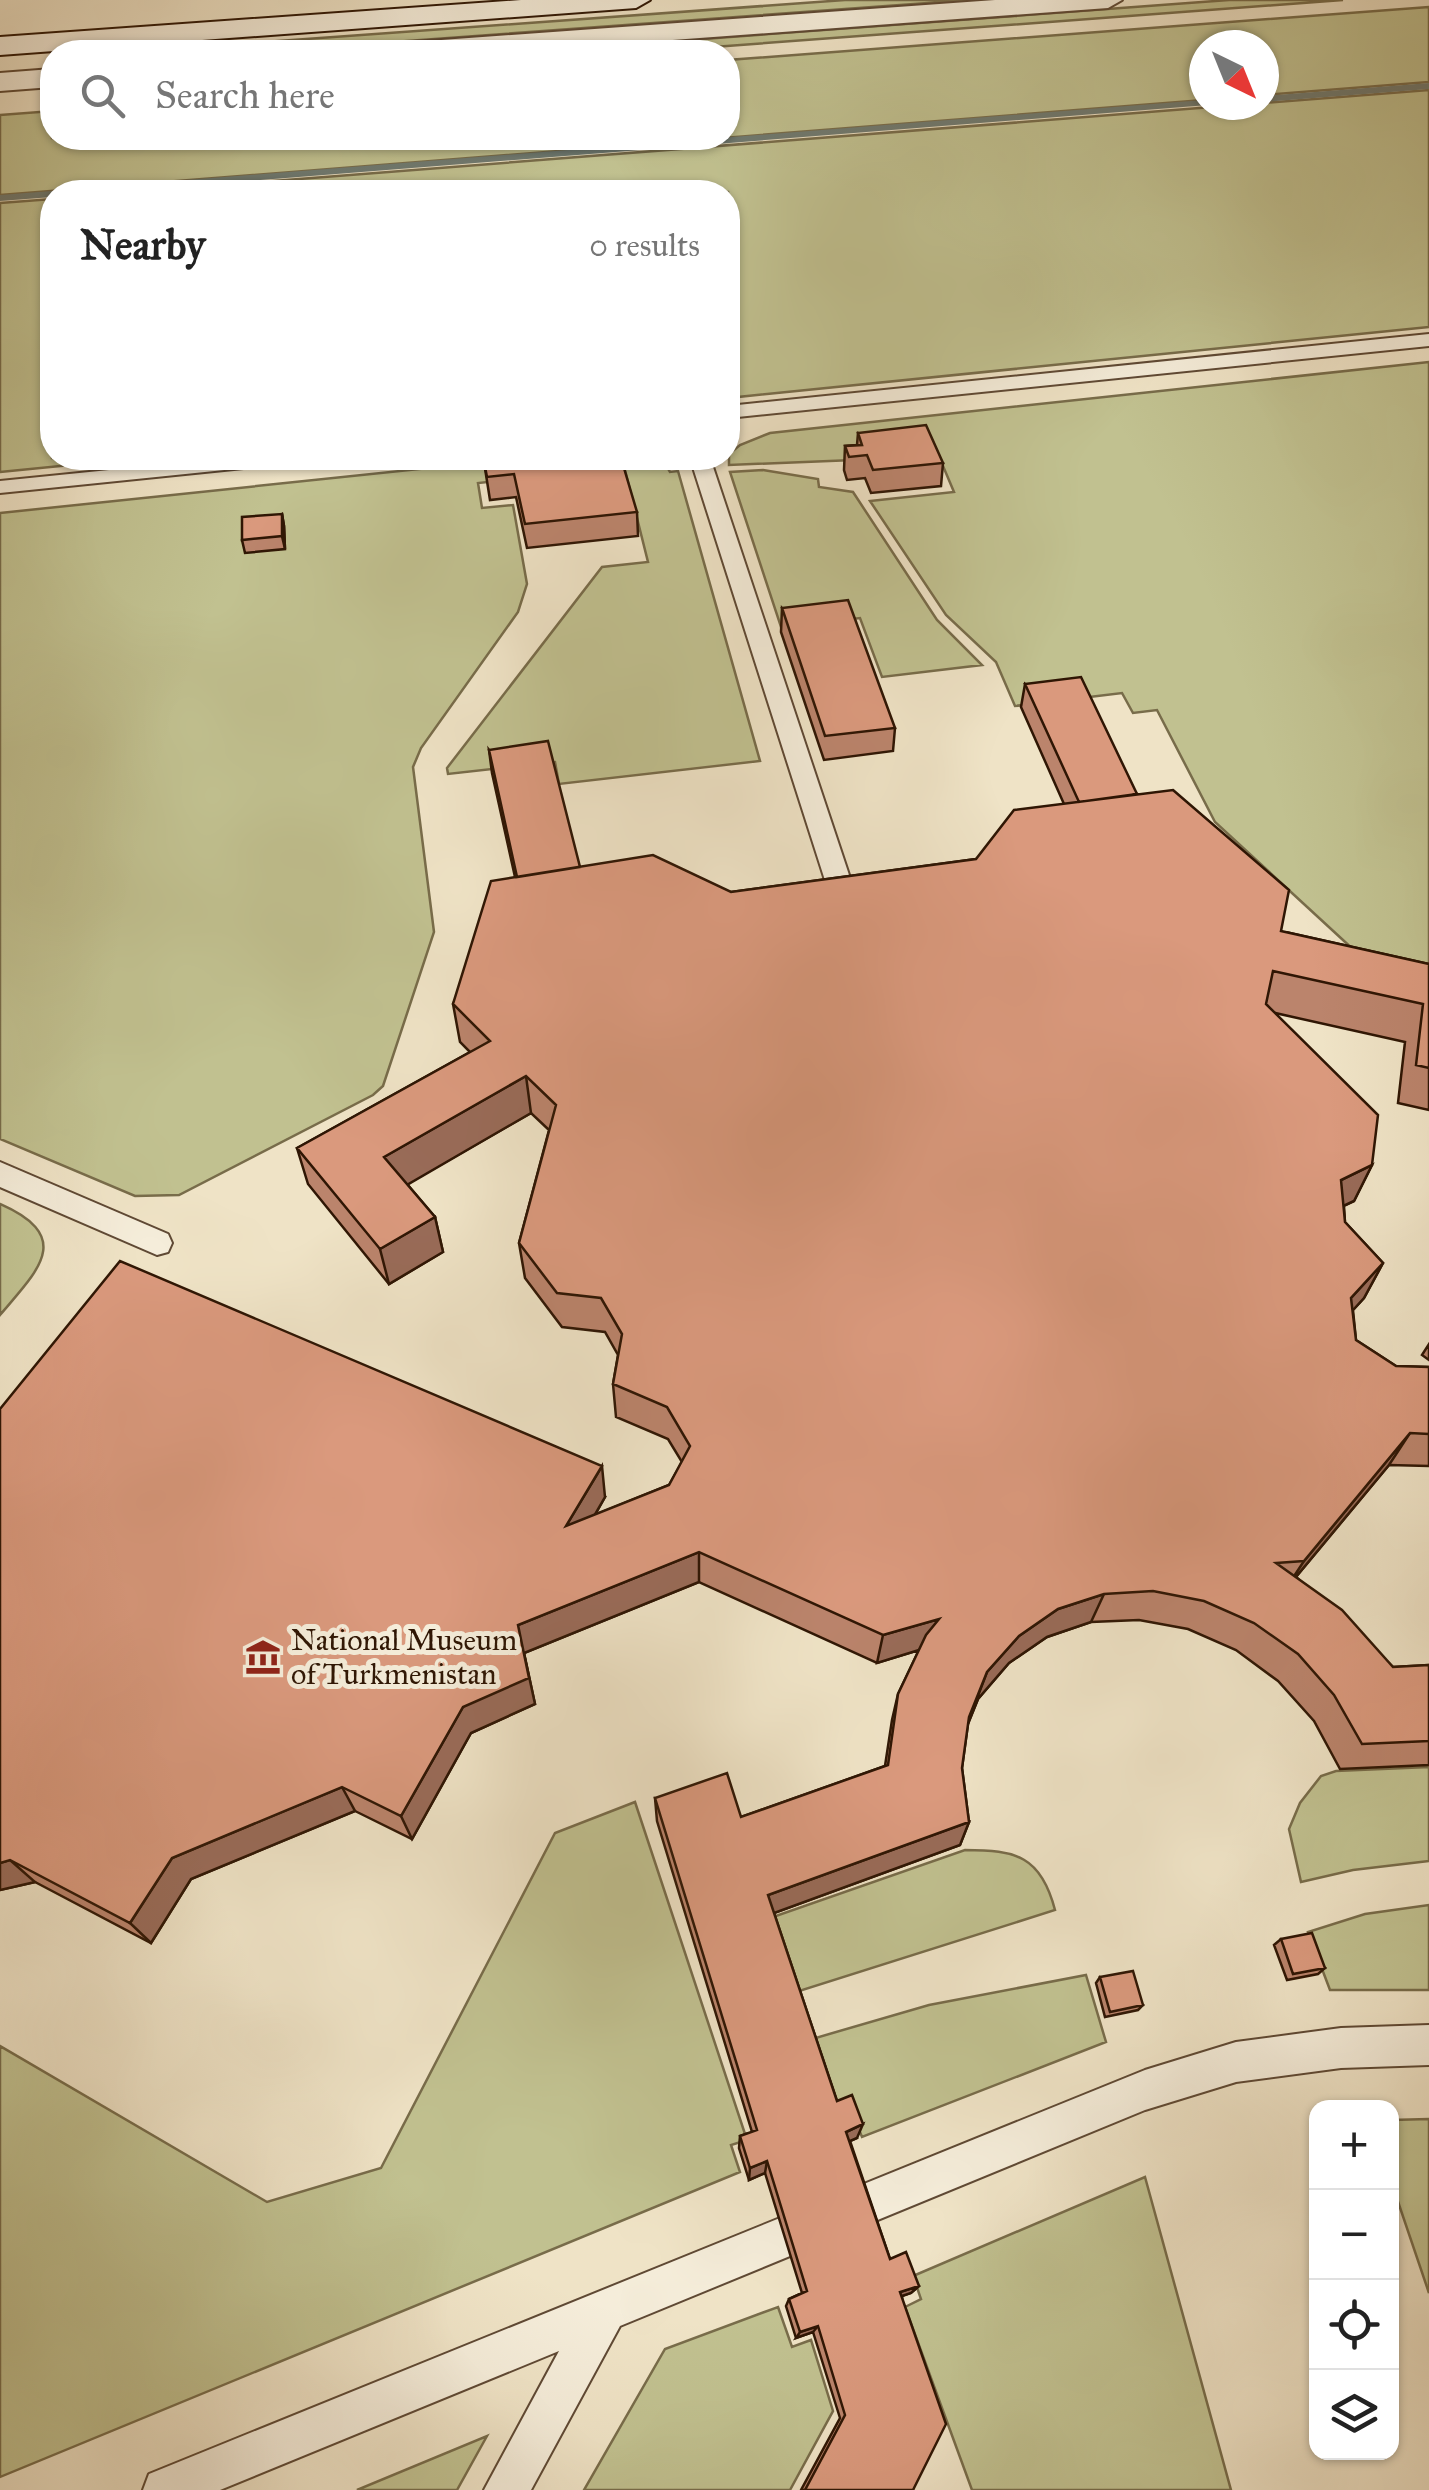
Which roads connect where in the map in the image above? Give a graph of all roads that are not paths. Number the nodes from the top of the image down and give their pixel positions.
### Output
1 (636, 0) edge
2 (1108, 0) edge
3 (83, 40) edge
4 (563, 40) edge
5 (40, 43) edge
6 (0, 46) edge
7 (40, 79) edge
8 (0, 82) edge
9 (1429, 340) edge
10 (740, 411) edge
11 (166, 470) edge
12 (704, 470) edge
13 (0, 487) edge
14 (844, 898) edge
15 (0, 1174) edge
16 (157, 1243) dead end
17 (1429, 2045) edge
18 (604, 2310) junction
19 (165, 2490) edge
20 (506, 2490) edge

1 - 3 street
2 - 4 street
5 - 6 street
7 - 8 street
9 - 10 lane
11 - 13 lane
12 - 14 lane
15 - 16 lane
17 - 18 lane
18 - 19 lane
18 - 20 lane

